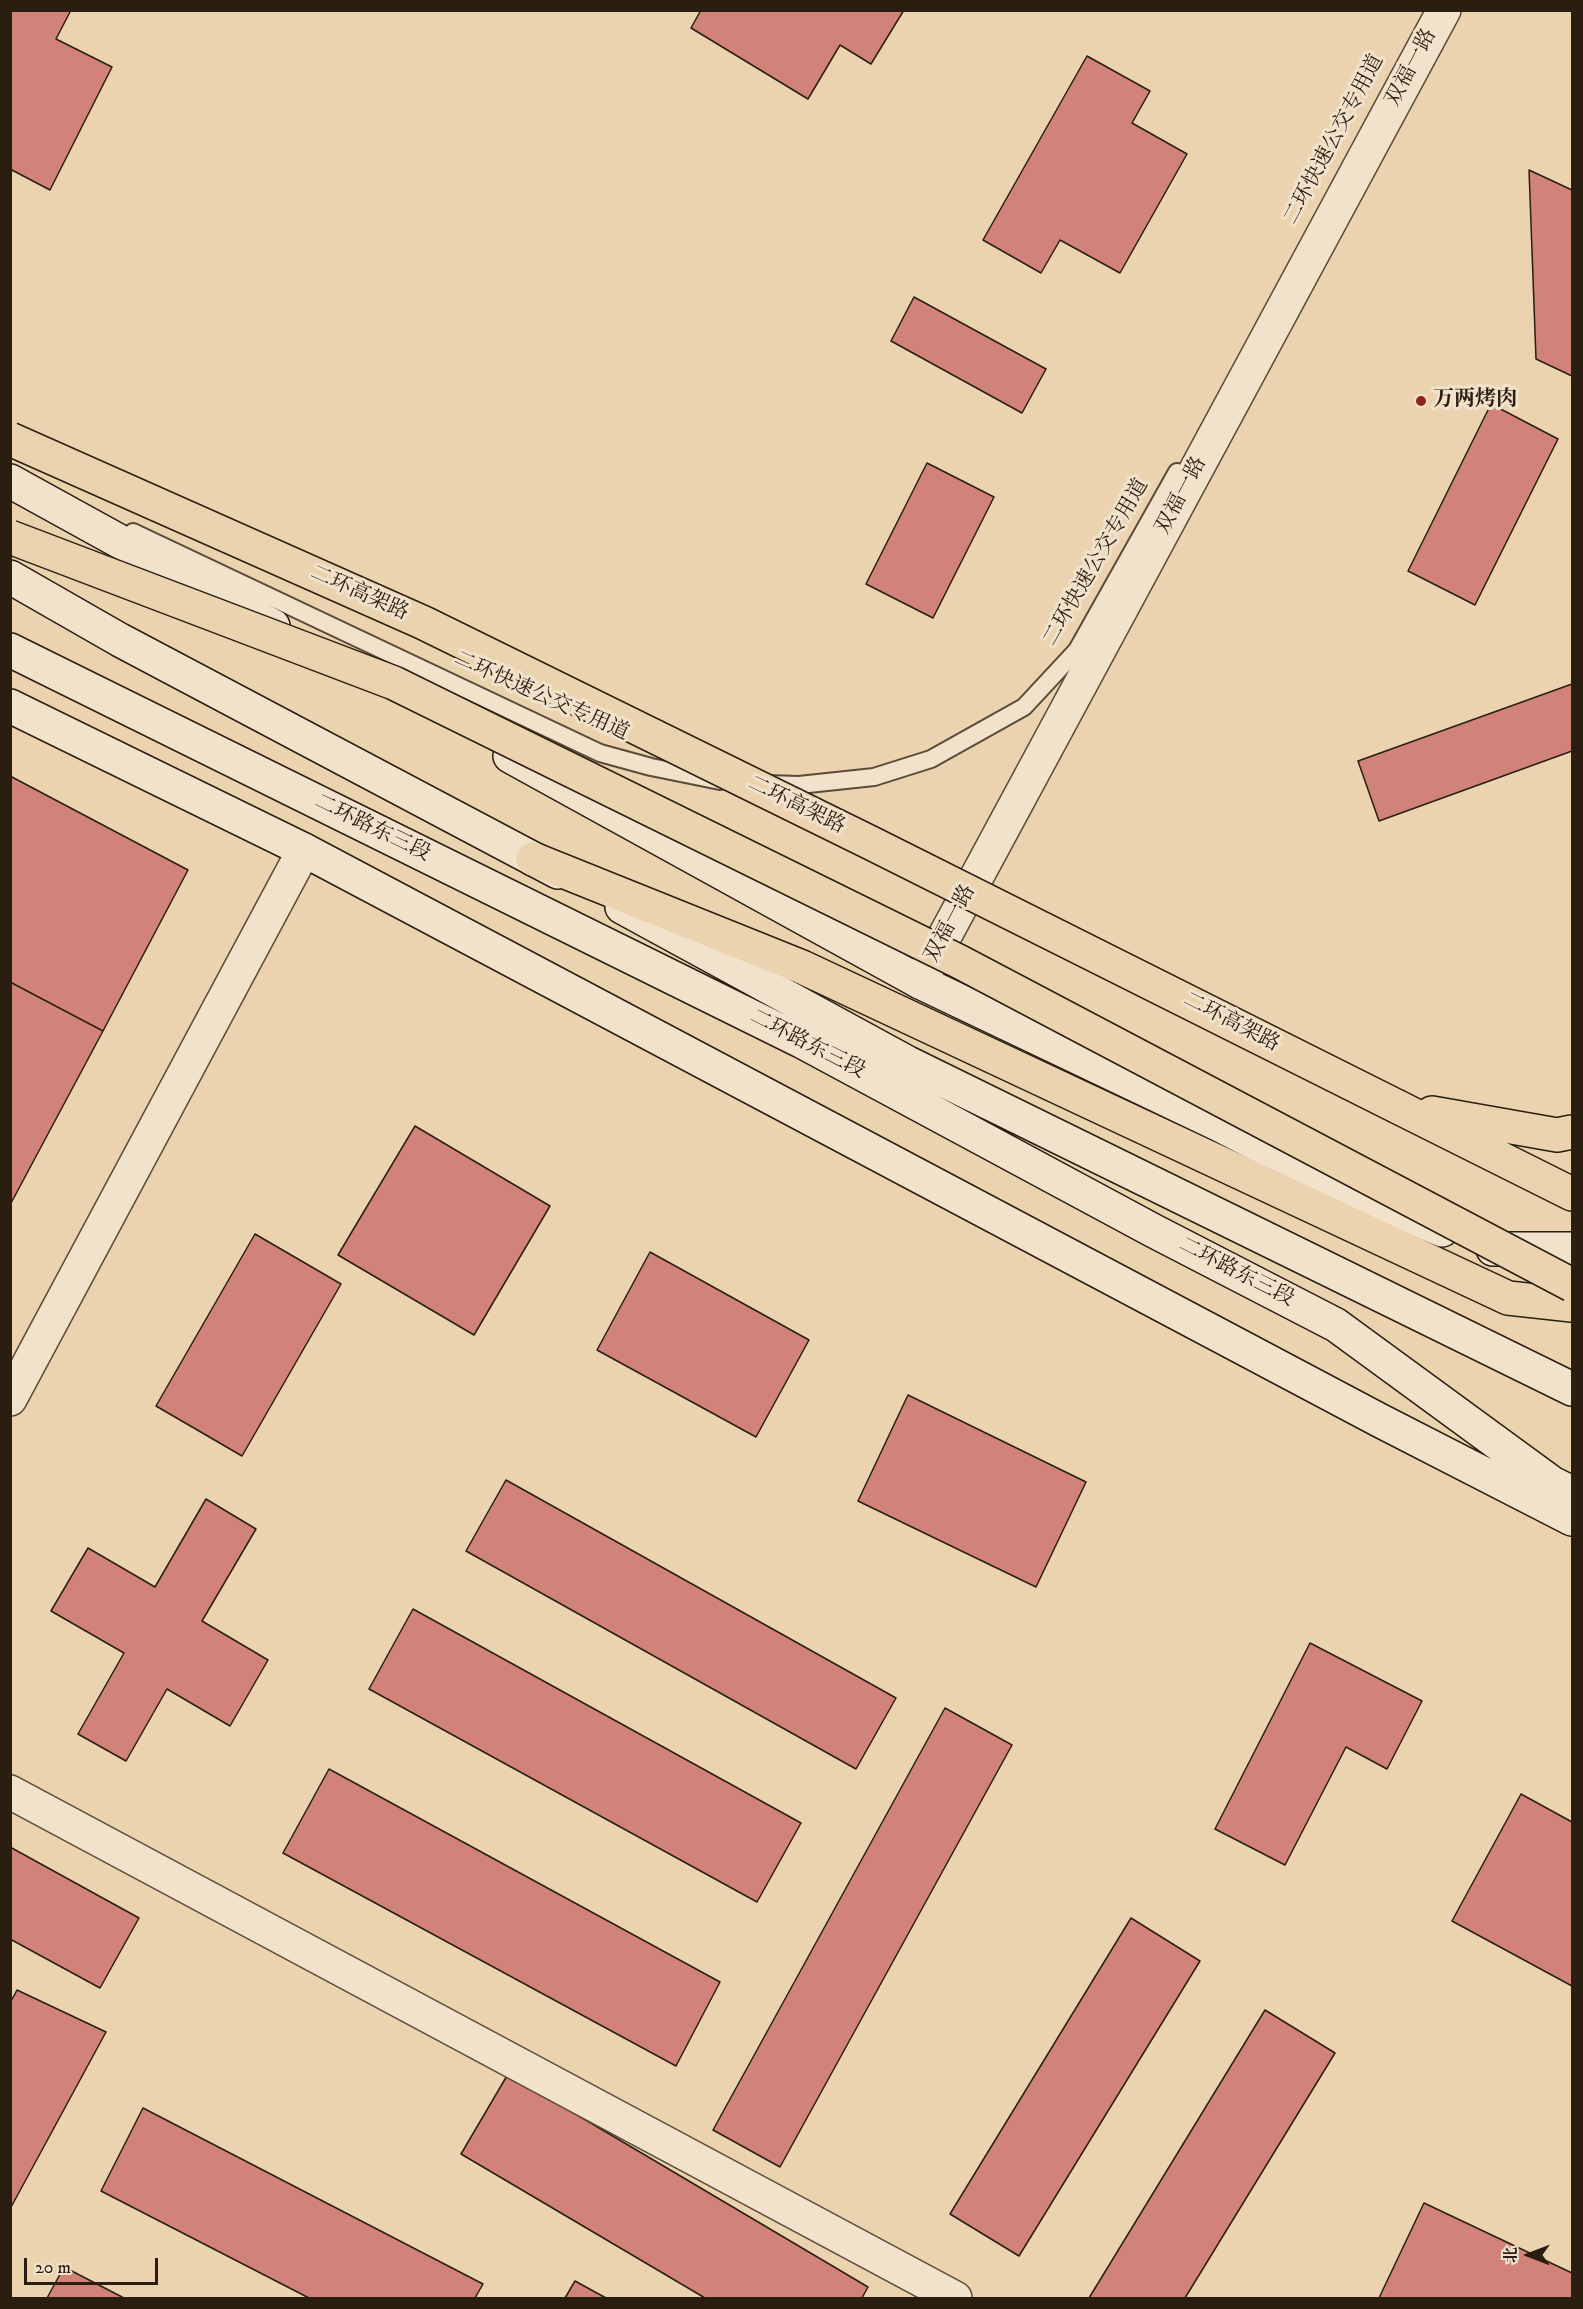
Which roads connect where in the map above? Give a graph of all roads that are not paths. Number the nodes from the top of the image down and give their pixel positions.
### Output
1 (1429, 10) edge
2 (1444, 10) edge
3 (10, 439) edge
4 (11, 476) edge
5 (10, 537) edge
6 (10, 577) edge
7 (10, 650) edge
8 (10, 706) edge
9 (304, 850) junction
10 (533, 859) junction
11 (920, 982) junction
12 (1398, 1107) junction
13 (1572, 1132) edge
14 (1572, 1194) edge
15 (1572, 1249) edge
16 (1572, 1285) edge
17 (1572, 1305) edge
18 (1572, 1389) edge
19 (10, 1399) edge
20 (1572, 1493) edge
21 (1572, 1519) edge
22 (10, 1792) edge
23 (902, 2286) edge
24 (955, 2298) edge

1 - 4 lane, 二环快速公交专用道, bridge
2 - 11 street, 双福一路
3 - 12 highway, 二环高架路, bridge
4 - 11 street
5 - 16 highway, bridge
6 - 10 street, 二环路东三段
7 - 20 street, 二环路东三段
8 - 9 street
9 - 19 street
9 - 21 street
10 - 17 highway
10 - 18 street, 二环路东三段
11 - 15 street
12 - 13 highway
12 - 14 highway, 二环高架路
22 - 23 street
23 - 24 street

